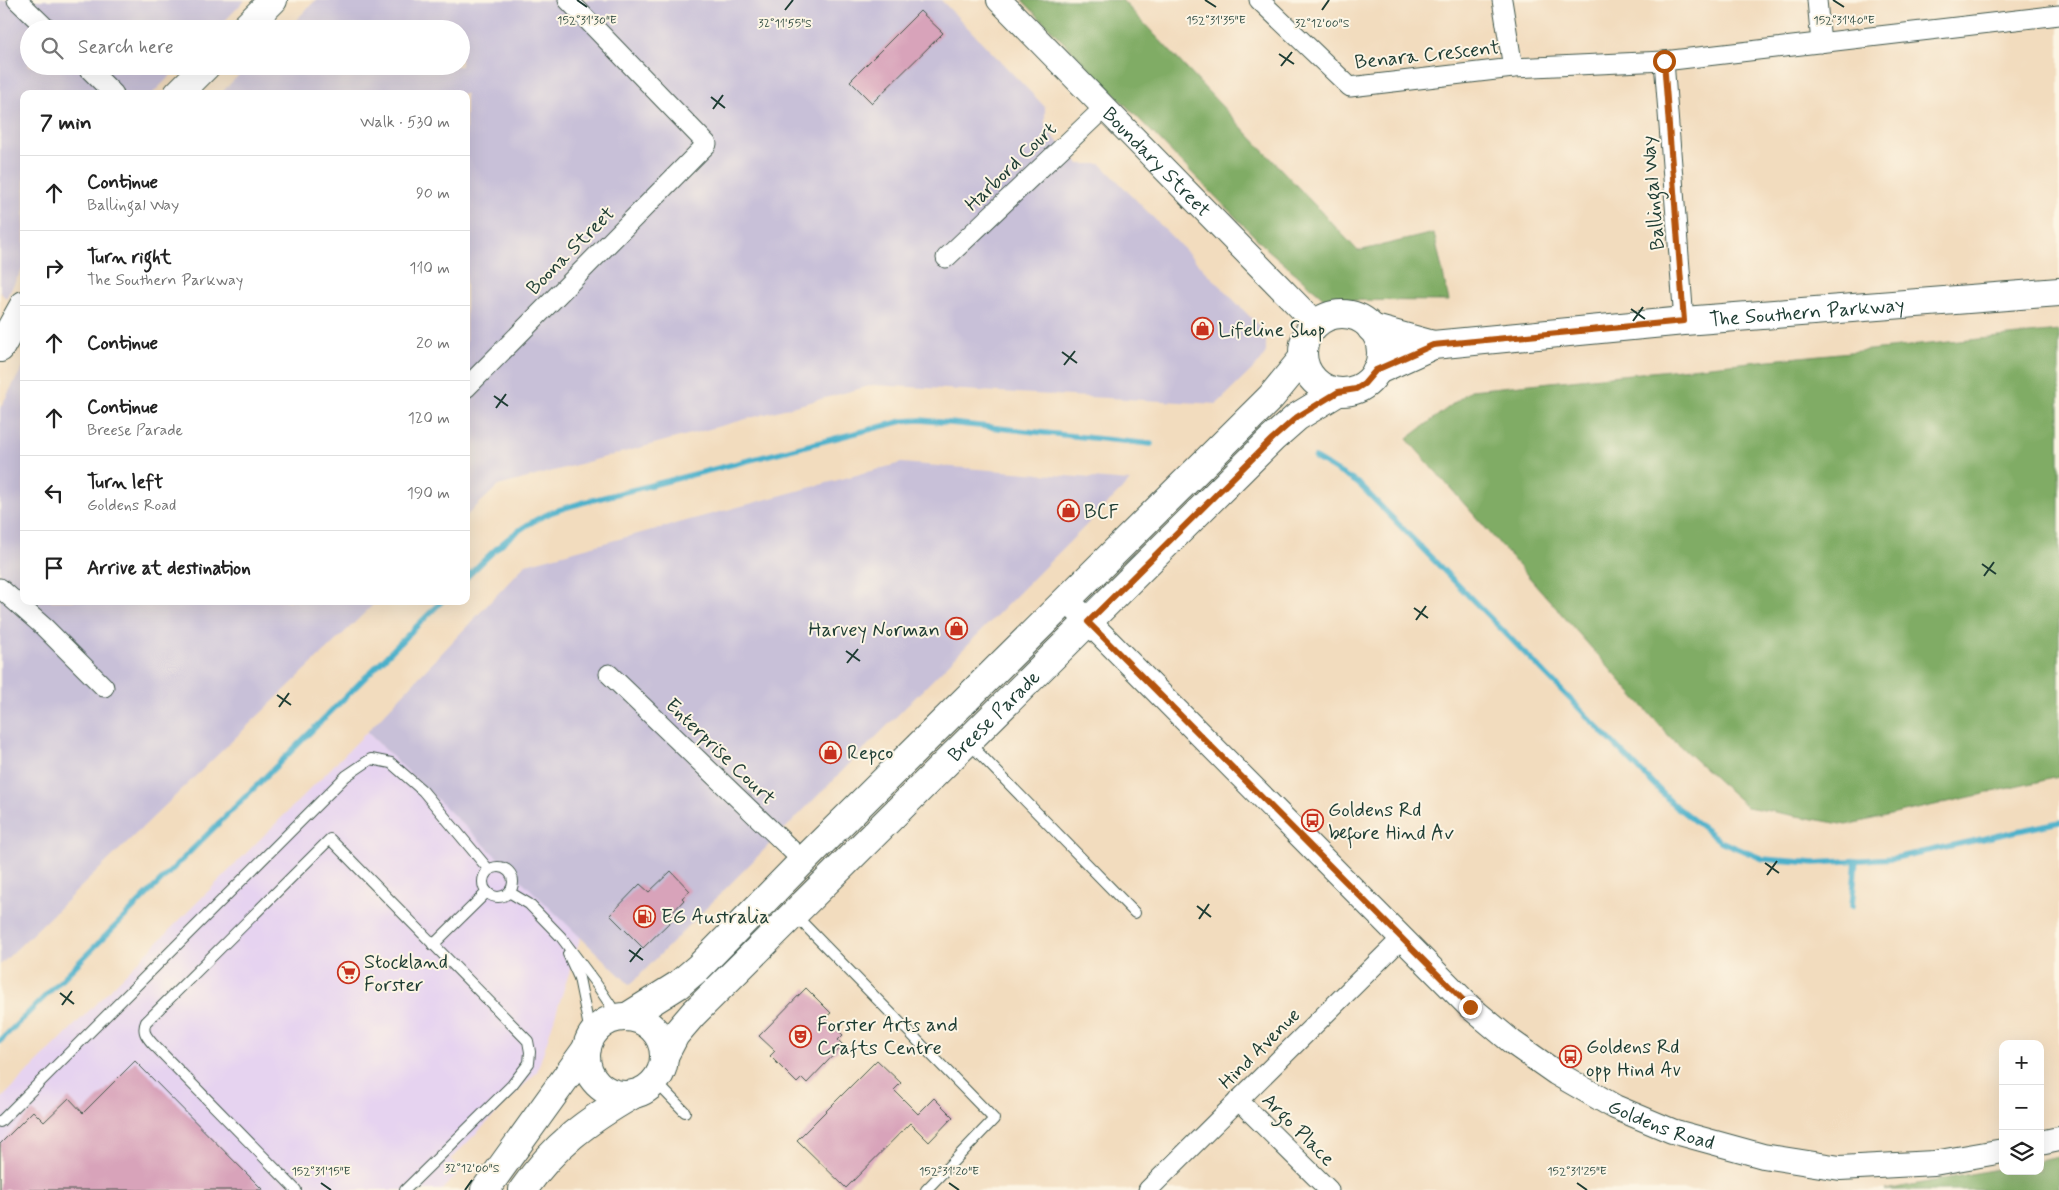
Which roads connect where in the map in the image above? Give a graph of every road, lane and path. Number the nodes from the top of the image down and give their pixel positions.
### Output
1 (17, 0) edge
2 (273, 0) edge
3 (568, 0) edge
4 (999, 0) edge
5 (1259, 0) edge
6 (1502, 0) edge
7 (1817, 0) edge
8 (2059, 15) edge
9 (38, 20) edge
10 (253, 20) edge
11 (1821, 43) junction
12 (1664, 61) junction
13 (1513, 68) junction
14 (95, 75) edge
15 (197, 75) edge
16 (110, 90) edge
17 (182, 90) edge
18 (1105, 107) junction
19 (946, 258) dead end
20 (2059, 292) edge
21 (20, 313) edge
22 (1684, 321) junction
23 (1316, 324) junction
24 (1371, 328) junction
25 (1433, 345) junction
26 (0, 348) edge
27 (1303, 358) junction
28 (1376, 370) junction
29 (470, 384) edge
30 (1338, 392) junction
31 (0, 588) edge
32 (1066, 600) junction
33 (1088, 622) junction
34 (608, 674) dead end
35 (104, 687) dead end
36 (967, 741) junction
37 (803, 861) junction
38 (489, 870) junction
39 (487, 892) junction
40 (509, 892) junction
41 (1135, 913) dead end
42 (793, 914) junction
43 (561, 937) junction
44 (1402, 938) junction
45 (433, 945) junction
46 (623, 1017) junction
47 (589, 1042) junction
48 (664, 1056) junction
49 (645, 1088) junction
50 (1238, 1100) junction
51 (685, 1112) dead end
52 (0, 1122) edge
53 (2059, 1139) edge
54 (2044, 1142) edge
55 (1999, 1152) edge
56 (296, 1190) edge
57 (405, 1190) edge
58 (485, 1190) edge
59 (523, 1190) edge
60 (926, 1190) edge
61 (1148, 1190) edge
62 (1329, 1190) edge

1 - 9 street
2 - 10 main road
3 - 29 street, Boona Street
4 - 18 street, Boundary Street
5 - 13 street, Benara Crescent
6 - 13 street
7 - 11 street
8 - 11 street
11 - 12 street
12 - 13 street
12 - 22 street, Ballingal Way
14 - 16 street
15 - 17 main road
18 - 19 street, Harbord Court
18 - 23 street, Boundary Street
20 - 22 main road, The Southern Parkway
21 - 26 main road
22 - 25 main road, The Southern Parkway
23 - 24 main road
23 - 27 main road
24 - 25 main road, The Southern Parkway
24 - 28 main road
25 - 28 main road, The Southern Parkway
27 - 30 main road
27 - 32 main road, Breese Parade
28 - 30 main road
30 - 33 main road, Breese Parade
31 - 35 street
32 - 33 street, Goldens Road
32 - 37 main road, Breese Parade
33 - 36 main road, Breese Parade
33 - 44 street, Goldens Road
34 - 37 street, Enterprise Court
36 - 41 lane
36 - 42 main road, Breese Parade
37 - 46 main road, Breese Parade
38 - 39 lane
38 - 40 lane
38 - 52 lane
39 - 40 lane
39 - 45 lane
40 - 43 lane
42 - 48 main road, Breese Parade
42 - 60 lane
43 - 46 lane
43 - 47 lane
44 - 50 street, Hind Avenue
44 - 55 street, Goldens Road
45 - 56 lane
45 - 57 lane
46 - 47 main road
46 - 48 main road
47 - 49 main road
47 - 58 main road
48 - 49 main road
49 - 51 lane
49 - 59 main road
50 - 61 street, Hind Avenue
50 - 62 street, Argo Place
53 - 54 street

